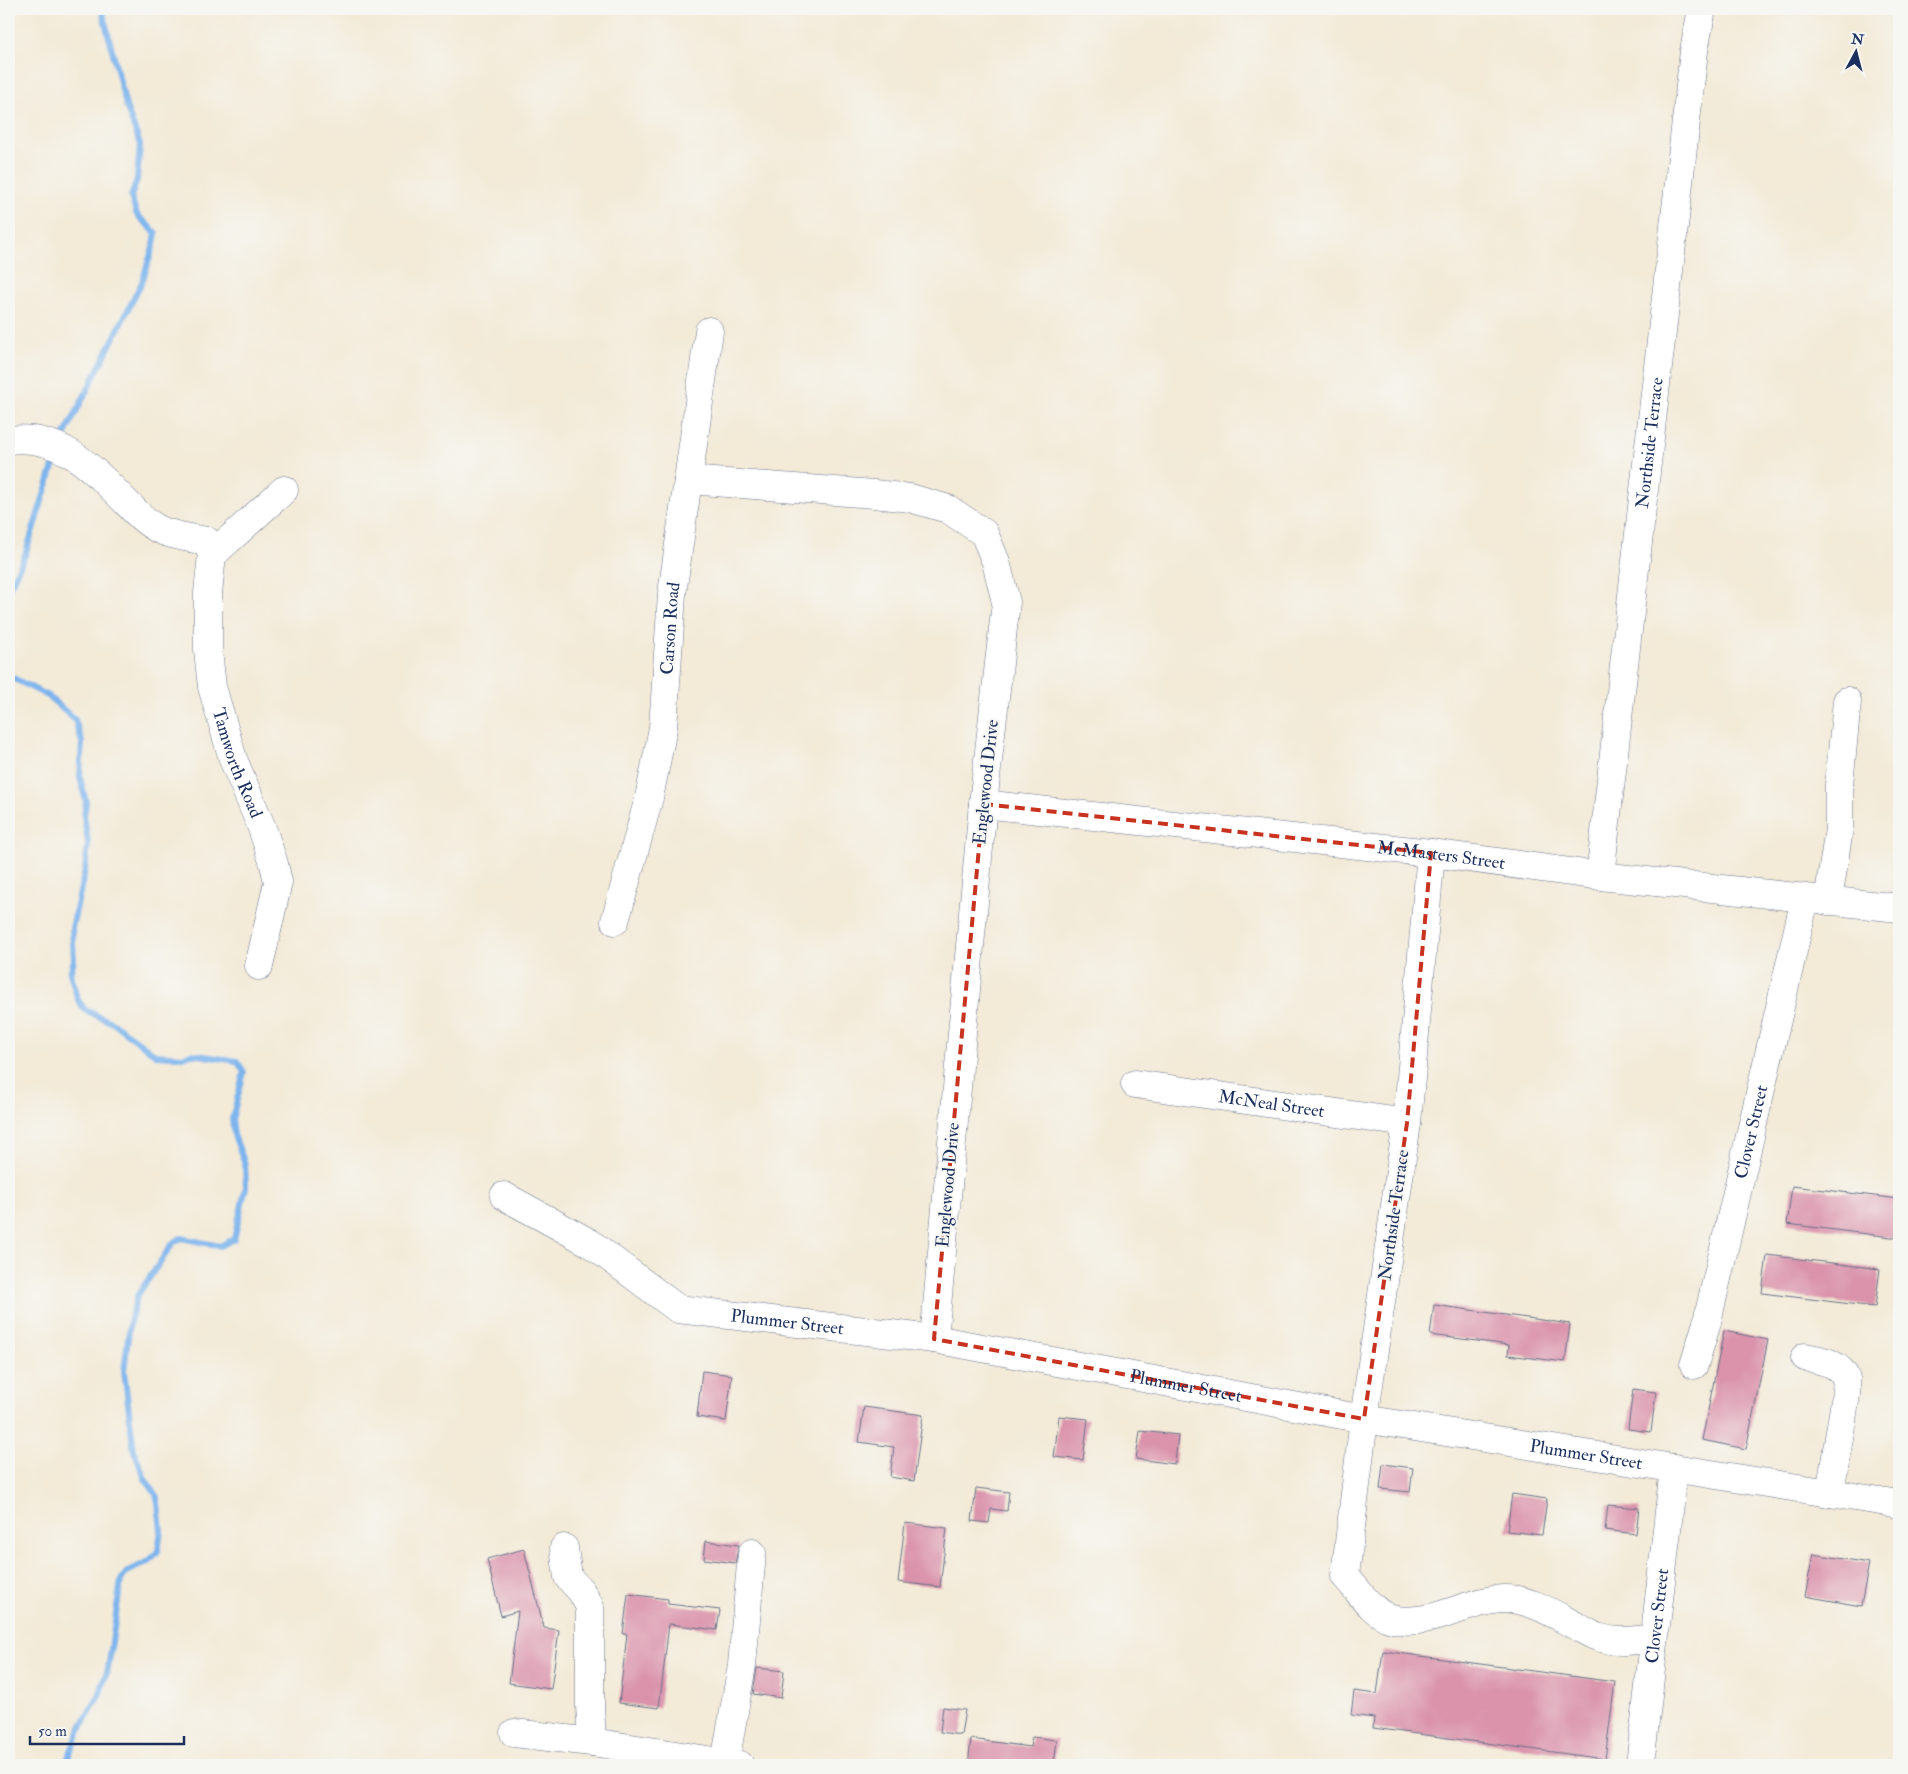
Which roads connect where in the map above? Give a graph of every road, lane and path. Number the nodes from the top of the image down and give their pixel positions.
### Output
1 (1702, 9) edge
2 (709, 331) dead end
3 (9, 440) edge
4 (688, 480) junction
5 (284, 490) dead end
6 (212, 555) junction
7 (1847, 701) dead end
8 (983, 804) junction
9 (1431, 853) junction
10 (1600, 876) junction
11 (1816, 900) junction
12 (1899, 908) edge
13 (615, 921) dead end
14 (260, 966) dead end
15 (1135, 1084) dead end
16 (1407, 1123) junction
17 (504, 1196) dead end
18 (934, 1339) junction
19 (1805, 1357) dead end
20 (1694, 1365) dead end
21 (1364, 1419) junction
22 (1674, 1468) junction
23 (1830, 1493) junction
24 (1899, 1504) edge
25 (564, 1548) dead end
26 (752, 1553) dead end
27 (1654, 1638) junction
28 (514, 1733) dead end
29 (592, 1742) junction
30 (657, 1759) edge
31 (733, 1764) edge
32 (1640, 1765) edge

1 - 10 street, Northside Terrace
2 - 4 street, Carson Road
3 - 6 street
4 - 8 street, Englewood Drive
4 - 13 street, Carson Road
5 - 6 street
6 - 14 street, Tamworth Road
7 - 11 street, Clover Street
8 - 9 street, McMasters Street
8 - 18 street, Englewood Drive
9 - 10 street, McMasters Street
9 - 16 street, Northside Terrace
10 - 11 street, McMasters Street
11 - 12 street, McMasters Street
11 - 20 street, Clover Street
15 - 16 street, McNeal Street
16 - 21 street, Northside Terrace
17 - 18 street, Plummer Street
18 - 21 street, Plummer Street
19 - 23 street
21 - 22 street, Plummer Street
21 - 27 street, Northside Terrace
22 - 23 street, Plummer Street
22 - 27 street, Clover Street
23 - 24 street, Plummer Street
25 - 29 street
26 - 31 street
27 - 32 street, Clover Street
28 - 29 street
29 - 30 street
30 - 31 street

